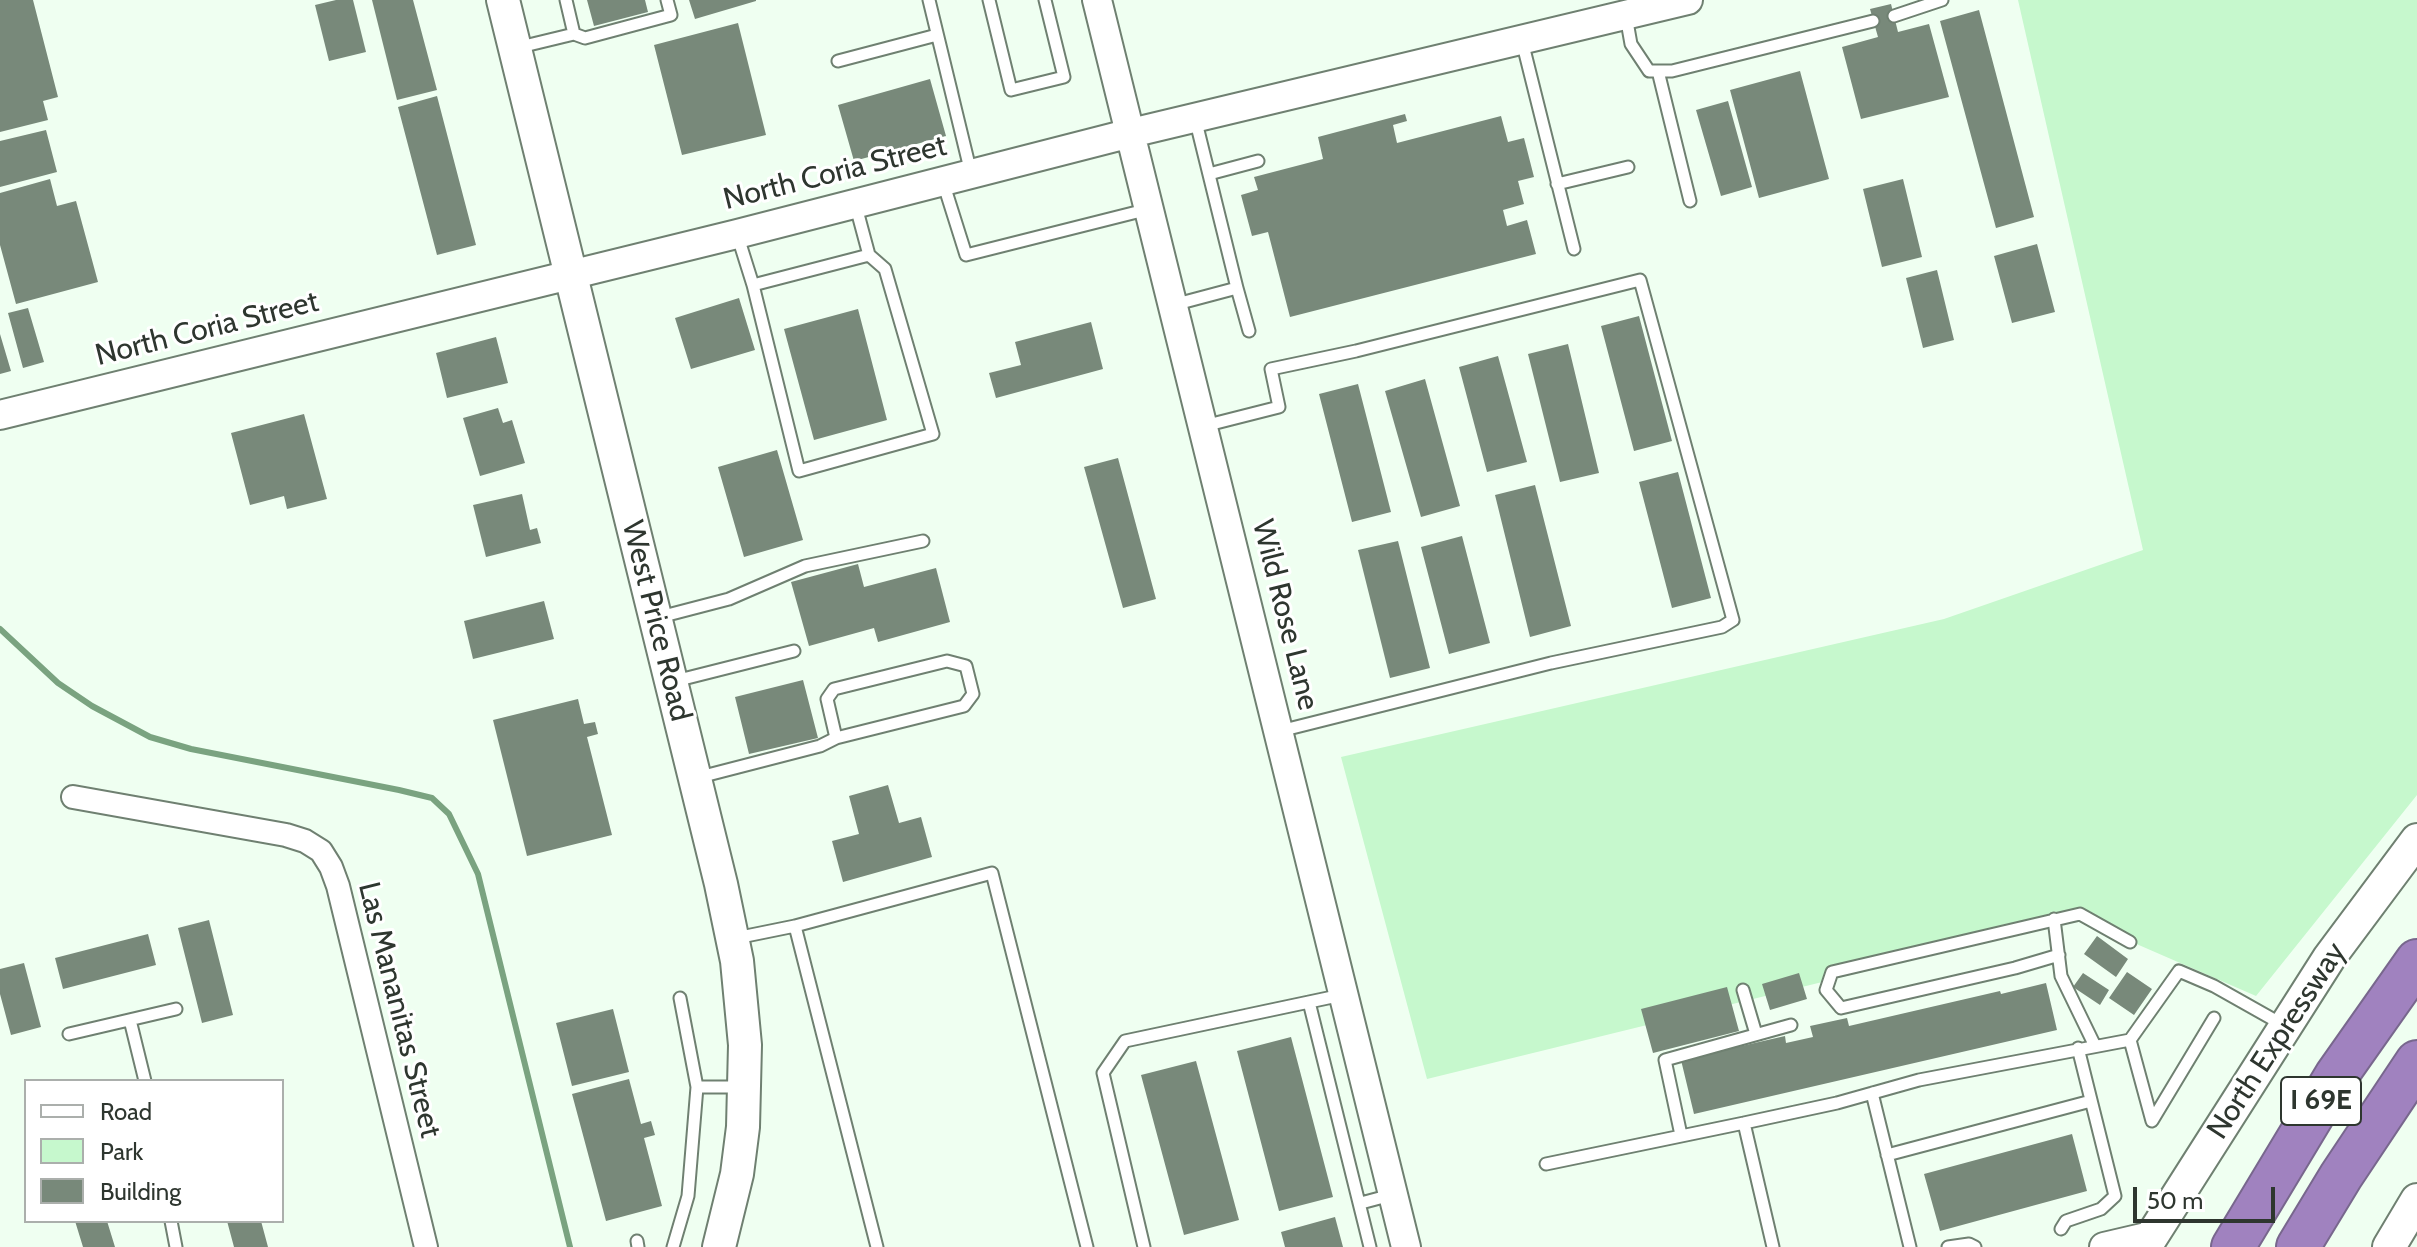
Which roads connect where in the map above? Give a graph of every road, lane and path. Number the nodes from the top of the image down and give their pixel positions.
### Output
1 (503, 0) edge
2 (566, 0) edge
3 (667, 0) edge
4 (929, 0) edge
5 (989, 0) edge
6 (1045, 0) edge
7 (1097, 0) edge
8 (1688, 0) edge
9 (1940, 0) edge
10 (1626, 15) junction
11 (1894, 16) dead end
12 (1873, 21) dead end
13 (574, 34) junction
14 (937, 35) junction
15 (1521, 41) junction
16 (514, 48) junction
17 (838, 61) dead end
18 (1658, 71) junction
19 (1195, 118) junction
20 (1131, 133) junction
21 (1258, 161) dead end
22 (1628, 167) dead end
23 (971, 174) junction
24 (1209, 174) junction
25 (942, 181) junction
26 (1557, 184) junction
27 (1690, 201) dead end
28 (855, 203) junction
29 (1150, 209) junction
30 (737, 234) junction
31 (1574, 249) dead end
32 (869, 255) junction
33 (569, 275) junction
34 (753, 285) junction
35 (1237, 288) junction
36 (1173, 305) junction
37 (1249, 331) dead end
38 (0, 415) edge
39 (1203, 426) junction
40 (923, 541) dead end
41 (656, 618) junction
42 (794, 651) dead end
43 (671, 682) junction
44 (1279, 731) junction
45 (836, 738) junction
46 (695, 778) junction
47 (73, 797) dead end
48 (2417, 840) edge
49 (2054, 919) junction
50 (795, 926) junction
51 (732, 939) junction
52 (2130, 942) dead end
53 (2059, 955) junction
54 (2417, 961) edge
55 (1743, 990) dead end
56 (1344, 995) junction
57 (680, 998) dead end
58 (1309, 1002) junction
59 (176, 1009) dead end
60 (2214, 1018) dead end
61 (130, 1020) junction
62 (1791, 1025) dead end
63 (2285, 1026) junction
64 (69, 1034) dead end
65 (1756, 1034) junction
66 (2130, 1040) junction
67 (2095, 1046) junction
68 (2078, 1048) junction
69 (2417, 1062) edge
70 (145, 1079) edge
71 (697, 1087) junction
72 (745, 1087) junction
73 (1872, 1093) junction
74 (2091, 1101) junction
75 (1744, 1123) junction
76 (1681, 1135) junction
77 (1887, 1155) junction
78 (1546, 1164) dead end
79 (1393, 1194) junction
80 (2417, 1200) edge
81 (1361, 1203) junction
82 (171, 1223) edge
83 (2061, 1229) dead end
84 (2148, 1241) edge
85 (176, 1247) edge
86 (426, 1247) edge
87 (673, 1247) edge
88 (719, 1247) edge
89 (877, 1247) edge
90 (1087, 1247) edge
91 (1144, 1247) edge
92 (1370, 1247) edge
93 (1406, 1247) edge
94 (1773, 1247) edge
95 (1910, 1247) edge
96 (1948, 1247) edge
97 (1975, 1247) edge
98 (2104, 1247) edge
99 (2233, 1247) edge
100 (2298, 1247) edge
101 (2389, 1247) edge

1 - 16 main road, West Price Road
2 - 13 lane
3 - 13 lane
4 - 14 lane
5 - 6 lane
7 - 20 street, Wild Rose Lane
8 - 10 street, North Coria Street
9 - 11 lane
10 - 15 street, North Coria Street
10 - 18 lane
12 - 18 lane
13 - 16 lane
14 - 17 lane
14 - 23 lane
15 - 19 street, North Coria Street
15 - 26 lane
16 - 33 main road, West Price Road
18 - 27 lane
19 - 20 street, North Coria Street
19 - 24 lane
20 - 23 street, North Coria Street
20 - 29 street, Wild Rose Lane
21 - 24 lane
22 - 26 lane
23 - 25 street, North Coria Street
24 - 35 lane
25 - 28 street, North Coria Street
25 - 29 lane
26 - 31 lane
28 - 30 street, North Coria Street
28 - 32 lane
29 - 36 street, Wild Rose Lane
30 - 33 street, North Coria Street
30 - 34 lane
32 - 34 lane
32 - 34 lane
33 - 38 street, North Coria Street
33 - 41 main road, West Price Road
35 - 36 lane
35 - 37 lane
36 - 39 street, Wild Rose Lane
39 - 44 street, Wild Rose Lane
39 - 44 lane
40 - 41 lane
41 - 43 main road, West Price Road
42 - 43 lane
43 - 46 main road, West Price Road
44 - 56 street, Wild Rose Lane
45 - 45 lane
45 - 46 lane
46 - 51 main road, West Price Road
47 - 86 street, Las Mananitas Street
48 - 63 main road, North Expressway
49 - 52 lane
49 - 53 lane
49 - 53 lane
50 - 51 lane
50 - 89 lane
50 - 90 lane
51 - 72 main road, West Price Road
53 - 67 lane
54 - 99 highway, I 69E
55 - 65 lane
56 - 58 lane
56 - 79 street, Wild Rose Lane
57 - 71 lane
58 - 81 lane
58 - 91 lane
59 - 61 lane
60 - 66 lane
61 - 64 lane
61 - 70 lane
62 - 65 lane
63 - 66 lane
63 - 84 main road, North Expressway
65 - 76 lane
66 - 67 lane
67 - 68 lane
68 - 73 lane
68 - 74 lane
69 - 100 highway, I 69E
71 - 72 lane
71 - 87 lane
72 - 88 main road, West Price Road
73 - 75 lane
73 - 77 lane
74 - 77 lane
74 - 83 lane
75 - 76 lane
75 - 94 lane
76 - 78 lane
77 - 95 lane
79 - 81 lane
79 - 93 street, Wild Rose Lane
80 - 101 main road
81 - 92 lane
82 - 85 lane
84 - 98 street
96 - 97 lane

